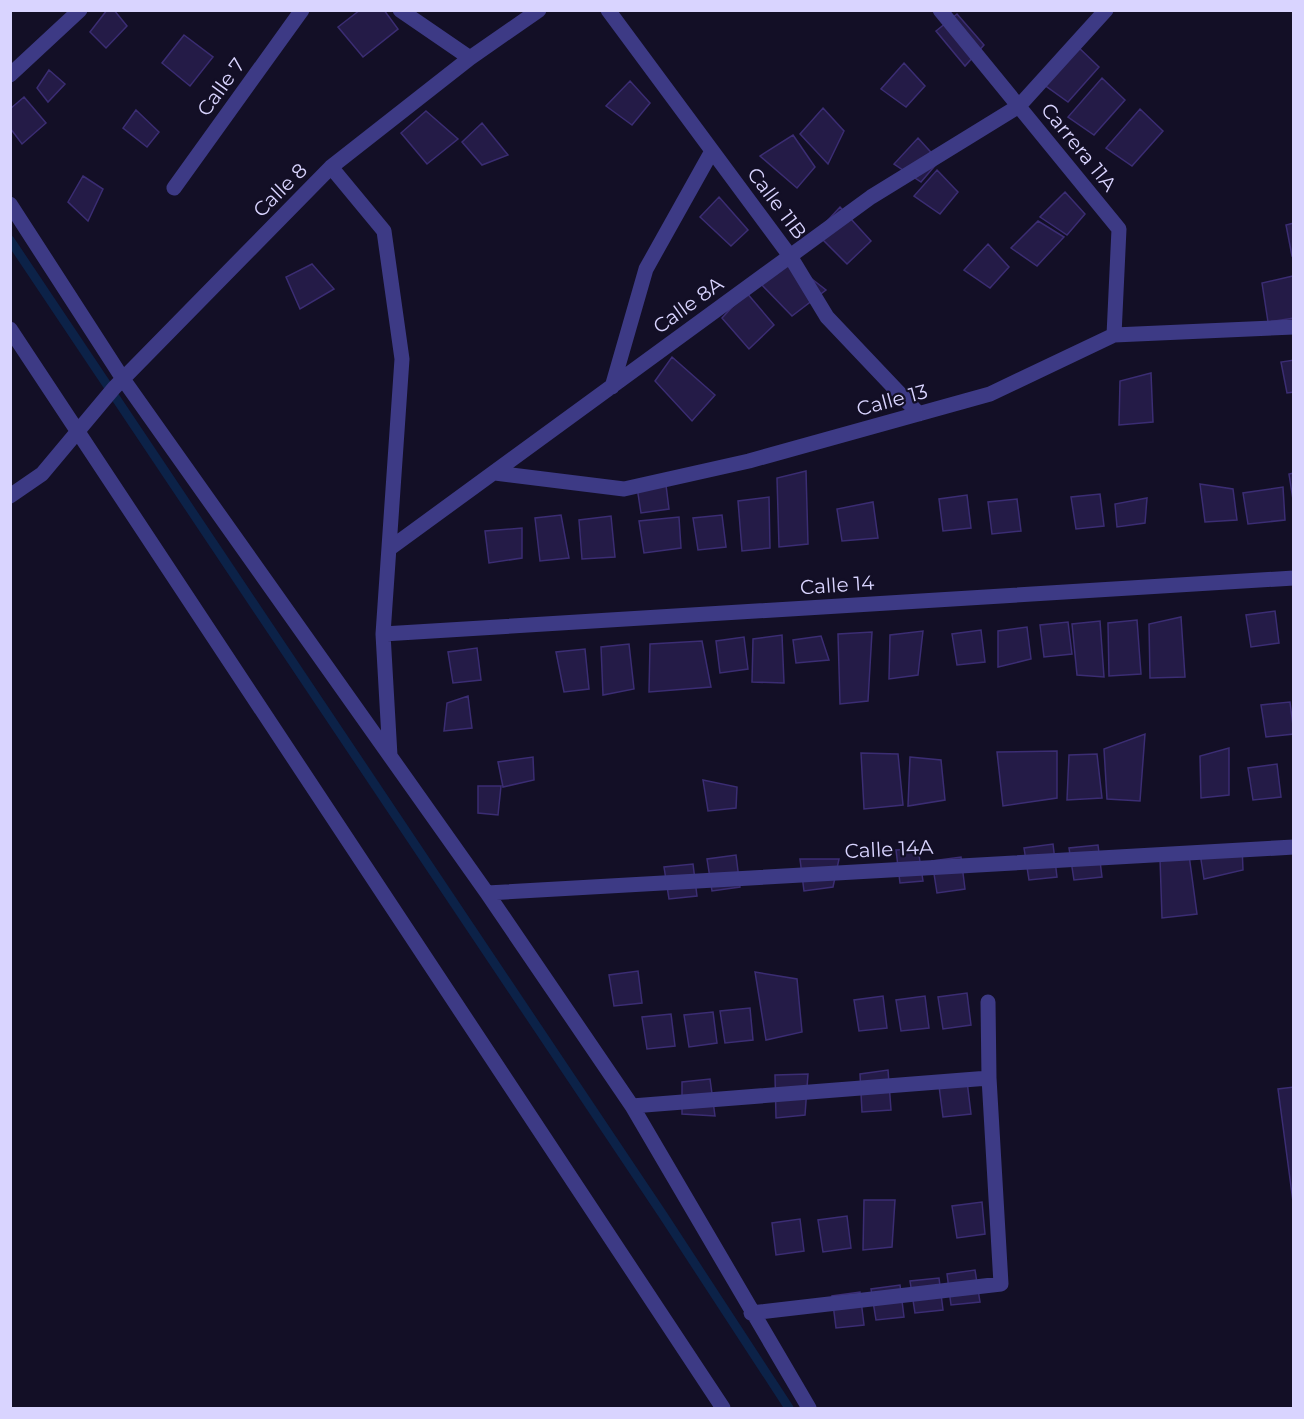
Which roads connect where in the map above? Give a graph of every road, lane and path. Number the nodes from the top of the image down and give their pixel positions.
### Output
1 (80, 10) edge
2 (303, 10) edge
3 (400, 10) edge
4 (539, 10) edge
5 (608, 10) edge
6 (940, 10) edge
7 (1106, 10) edge
8 (470, 58) junction
9 (10, 75) edge
10 (1019, 106) junction
11 (712, 151) junction
12 (332, 167) junction
13 (174, 188) dead end
14 (10, 204) edge
15 (790, 256) junction
16 (1293, 327) edge
17 (10, 329) edge
18 (1114, 335) junction
19 (119, 383) junction
20 (612, 387) junction
21 (919, 414) junction
22 (79, 431) junction
23 (495, 473) junction
24 (10, 496) edge
25 (389, 549) junction
26 (1293, 578) edge
27 (383, 634) junction
28 (390, 756) junction
29 (1293, 847) edge
30 (487, 893) junction
31 (988, 1002) dead end
32 (989, 1078) junction
33 (632, 1106) junction
34 (751, 1313) junction
35 (723, 1408) edge
36 (809, 1408) edge

1 - 9 street
2 - 13 street, Calle 7
3 - 8 street
4 - 8 street, Calle 8
5 - 11 street, Calle 11B
6 - 10 street, Carrera 11A
7 - 10 street, Calle 8A
8 - 12 street, Calle 8
10 - 15 street, Calle 8A
10 - 18 street, Carrera 11A
11 - 15 street, Calle 11B
11 - 20 street
12 - 19 street, Calle 8
12 - 25 street
14 - 19 street
15 - 20 street, Calle 8A
15 - 21 street, Calle 11B
16 - 18 street, Calle 13
17 - 22 street
18 - 21 street, Calle 13
19 - 22 street, Calle 8
19 - 28 street
20 - 23 street, Calle 8A
21 - 23 street, Calle 13
22 - 24 street, Calle 8
22 - 35 street
23 - 25 street, Calle 8A
25 - 27 street
26 - 27 street, Calle 14
27 - 28 street
28 - 30 street
29 - 30 street, Calle 14A
30 - 33 street
31 - 32 street
32 - 33 street
32 - 34 street
33 - 34 street
34 - 36 street

